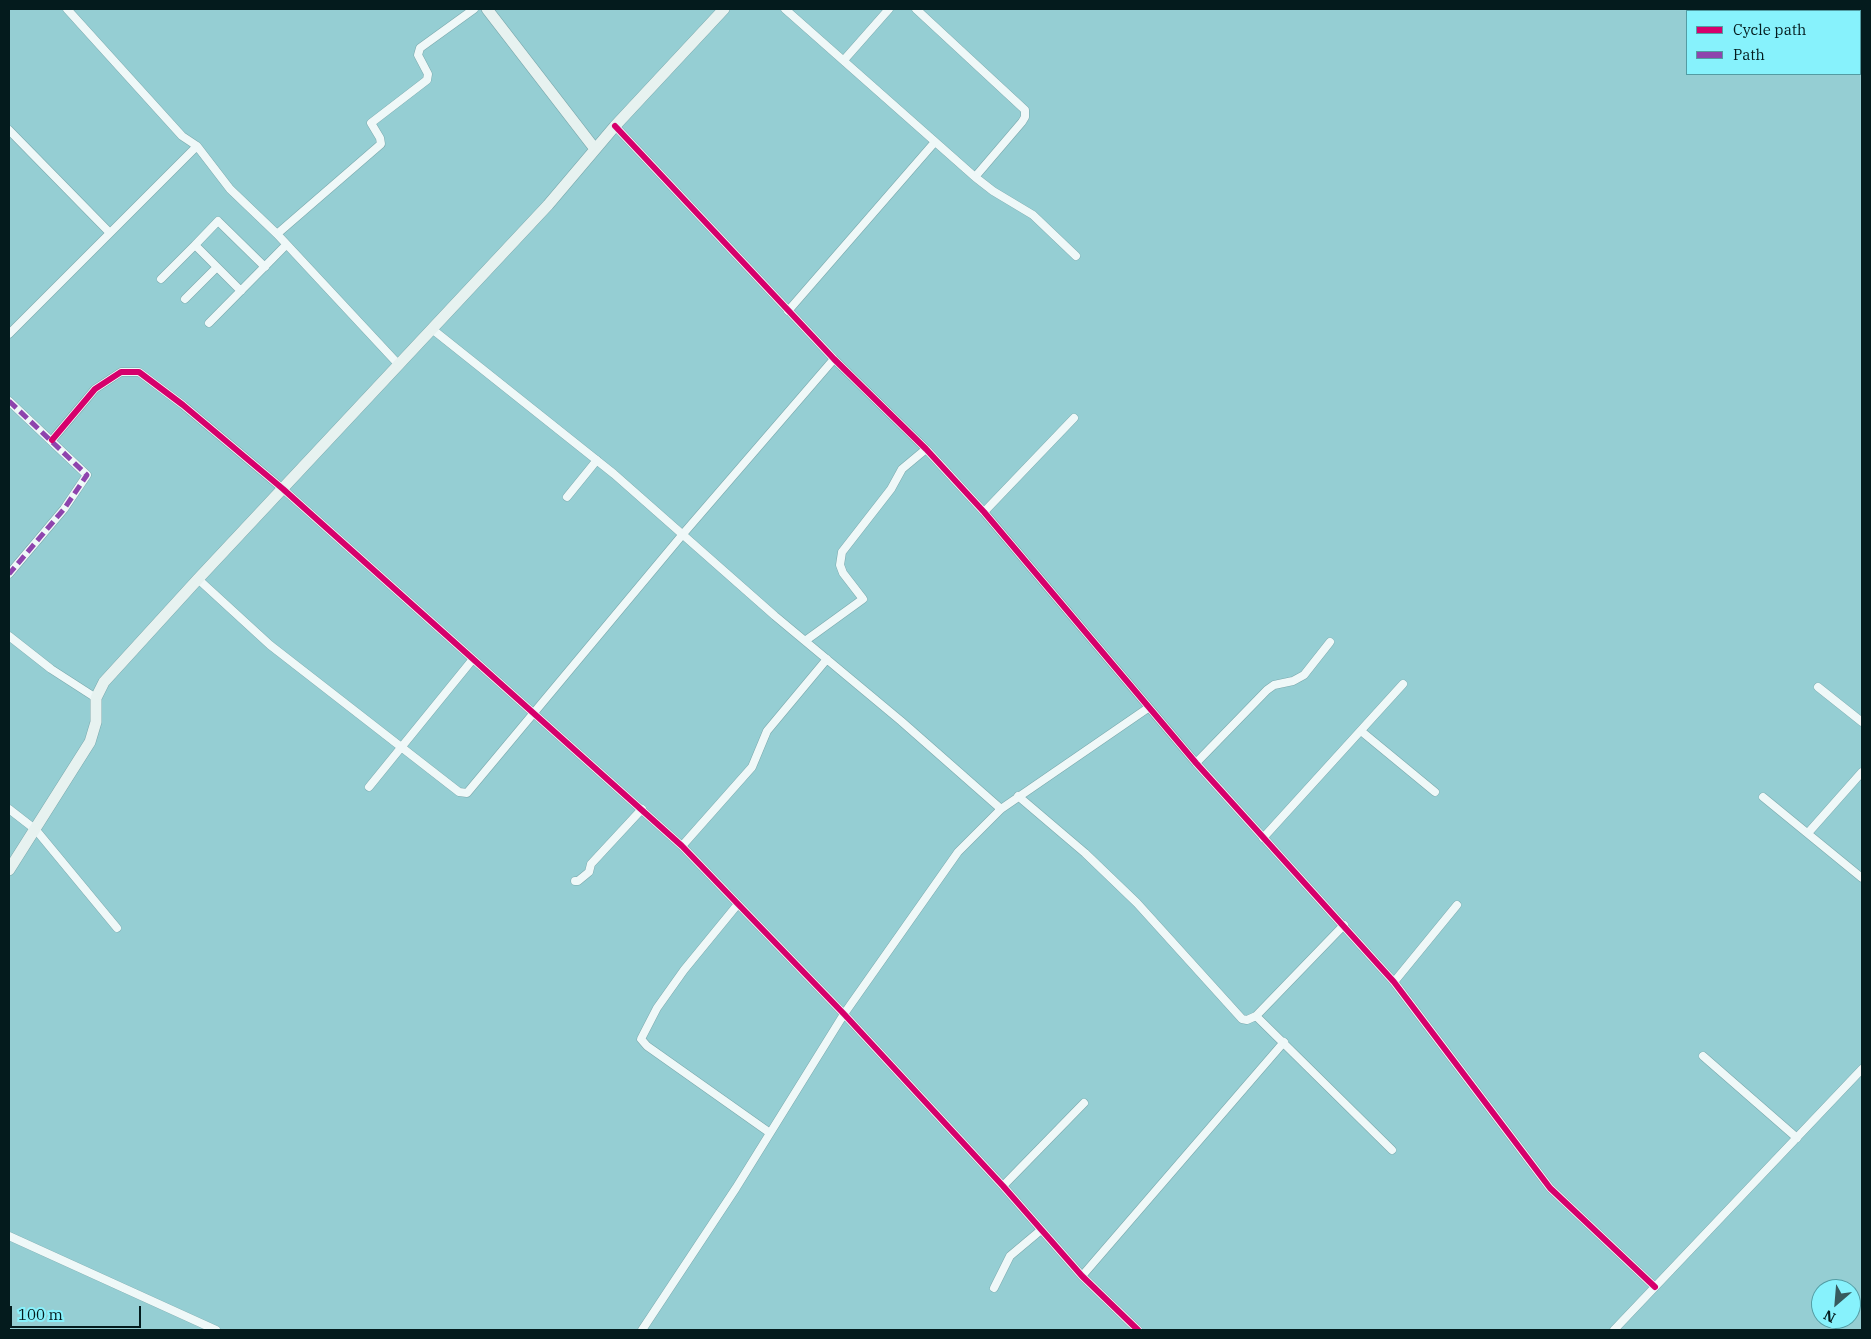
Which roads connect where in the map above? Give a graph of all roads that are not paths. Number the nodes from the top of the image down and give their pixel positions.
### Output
1 (66, 9) edge
2 (474, 9) edge
3 (487, 9) edge
4 (724, 9) edge
5 (784, 9) edge
6 (890, 9) edge
7 (916, 9) edge
8 (844, 60) junction
9 (615, 126) junction
10 (9, 130) edge
11 (934, 142) junction
12 (197, 146) junction
13 (595, 148) junction
14 (975, 177) junction
15 (109, 232) junction
16 (277, 234) junction
17 (195, 245) junction
18 (286, 245) junction
19 (1076, 256) dead end
20 (217, 267) junction
21 (265, 267) junction
22 (161, 279) dead end
23 (241, 291) junction
24 (184, 299) dead end
25 (788, 311) junction
26 (209, 324) dead end
27 (432, 329) junction
28 (9, 334) edge
29 (834, 359) junction
30 (399, 365) junction
31 (9, 401) edge
32 (1074, 418) dead end
33 (52, 440) junction
34 (926, 450) junction
35 (597, 460) junction
36 (282, 489) junction
37 (567, 497) dead end
38 (984, 512) junction
39 (682, 534) junction
40 (9, 574) edge
41 (198, 579) junction
42 (9, 636) edge
43 (805, 641) junction
44 (1330, 642) dead end
45 (473, 659) junction
46 (827, 659) junction
47 (1403, 684) dead end
48 (1818, 687) dead end
49 (96, 698) junction
50 (1148, 708) junction
51 (536, 713) junction
52 (1862, 722) edge
53 (1361, 731) junction
54 (401, 747) junction
55 (1196, 763) junction
56 (1862, 772) edge
57 (368, 788) dead end
58 (1435, 792) dead end
59 (1018, 796) junction
60 (1763, 797) dead end
61 (9, 809) edge
62 (642, 809) junction
63 (1001, 809) junction
64 (36, 830) junction
65 (1808, 832) junction
66 (1263, 838) junction
67 (682, 846) junction
68 (9, 870) edge
69 (1862, 878) edge
70 (574, 881) dead end
71 (738, 904) junction
72 (1458, 904) dead end
73 (1344, 925) junction
74 (117, 928) dead end
75 (1394, 982) junction
76 (844, 1014) junction
77 (1256, 1016) junction
78 (1284, 1042) junction
79 (1703, 1056) dead end
80 (1862, 1069) edge
81 (1084, 1103) dead end
82 (770, 1133) junction
83 (1797, 1138) junction
84 (1392, 1150) dead end
85 (1003, 1186) junction
86 (1041, 1230) junction
87 (9, 1236) edge
88 (1082, 1276) junction
89 (1655, 1287) junction
90 (994, 1288) dead end
91 (216, 1330) edge
92 (642, 1330) edge
93 (1138, 1330) edge
94 (1614, 1330) edge

1 - 12 street
2 - 16 street
3 - 13 street
4 - 9 street
5 - 8 street
6 - 8 street
7 - 14 street
8 - 11 street
9 - 13 street
9 - 25 street
10 - 15 street
11 - 14 street
11 - 25 street
12 - 15 street
12 - 16 street
13 - 27 street
14 - 19 street
15 - 28 street
16 - 18 street
17 - 20 street
17 - 21 street
17 - 22 street
18 - 21 street
18 - 30 street
20 - 23 street
20 - 24 street
21 - 23 street
23 - 26 street
25 - 29 street
27 - 30 street
27 - 35 street
29 - 34 street
29 - 39 street
30 - 36 street
31 - 33 street
32 - 38 street
33 - 36 street
33 - 40 street
34 - 38 street
34 - 43 street
35 - 37 street
35 - 39 street
36 - 41 street
36 - 45 street
38 - 50 street
39 - 43 street
39 - 51 street
41 - 49 street
41 - 54 street
42 - 49 street
43 - 46 street
44 - 55 street
45 - 51 street
45 - 54 street
46 - 63 street
46 - 67 street
47 - 53 street
48 - 52 street
49 - 64 street
50 - 55 street
50 - 59 street
51 - 54 street
51 - 62 street
53 - 58 street
53 - 66 street
54 - 57 street
55 - 66 street
56 - 65 street
59 - 63 street
59 - 77 street
60 - 65 street
61 - 64 street
62 - 67 street
62 - 70 street
63 - 76 street
64 - 68 street
64 - 74 street
65 - 69 street
66 - 73 street
67 - 71 street
71 - 76 street
71 - 82 street
72 - 75 street
73 - 75 street
73 - 77 street
75 - 89 street
76 - 82 street
76 - 85 street
77 - 78 street
78 - 84 street
78 - 88 street
79 - 83 street
80 - 83 street
81 - 85 street
82 - 92 street
83 - 89 street
85 - 86 street
86 - 88 street
86 - 90 street
87 - 91 street
88 - 93 street
89 - 94 street

